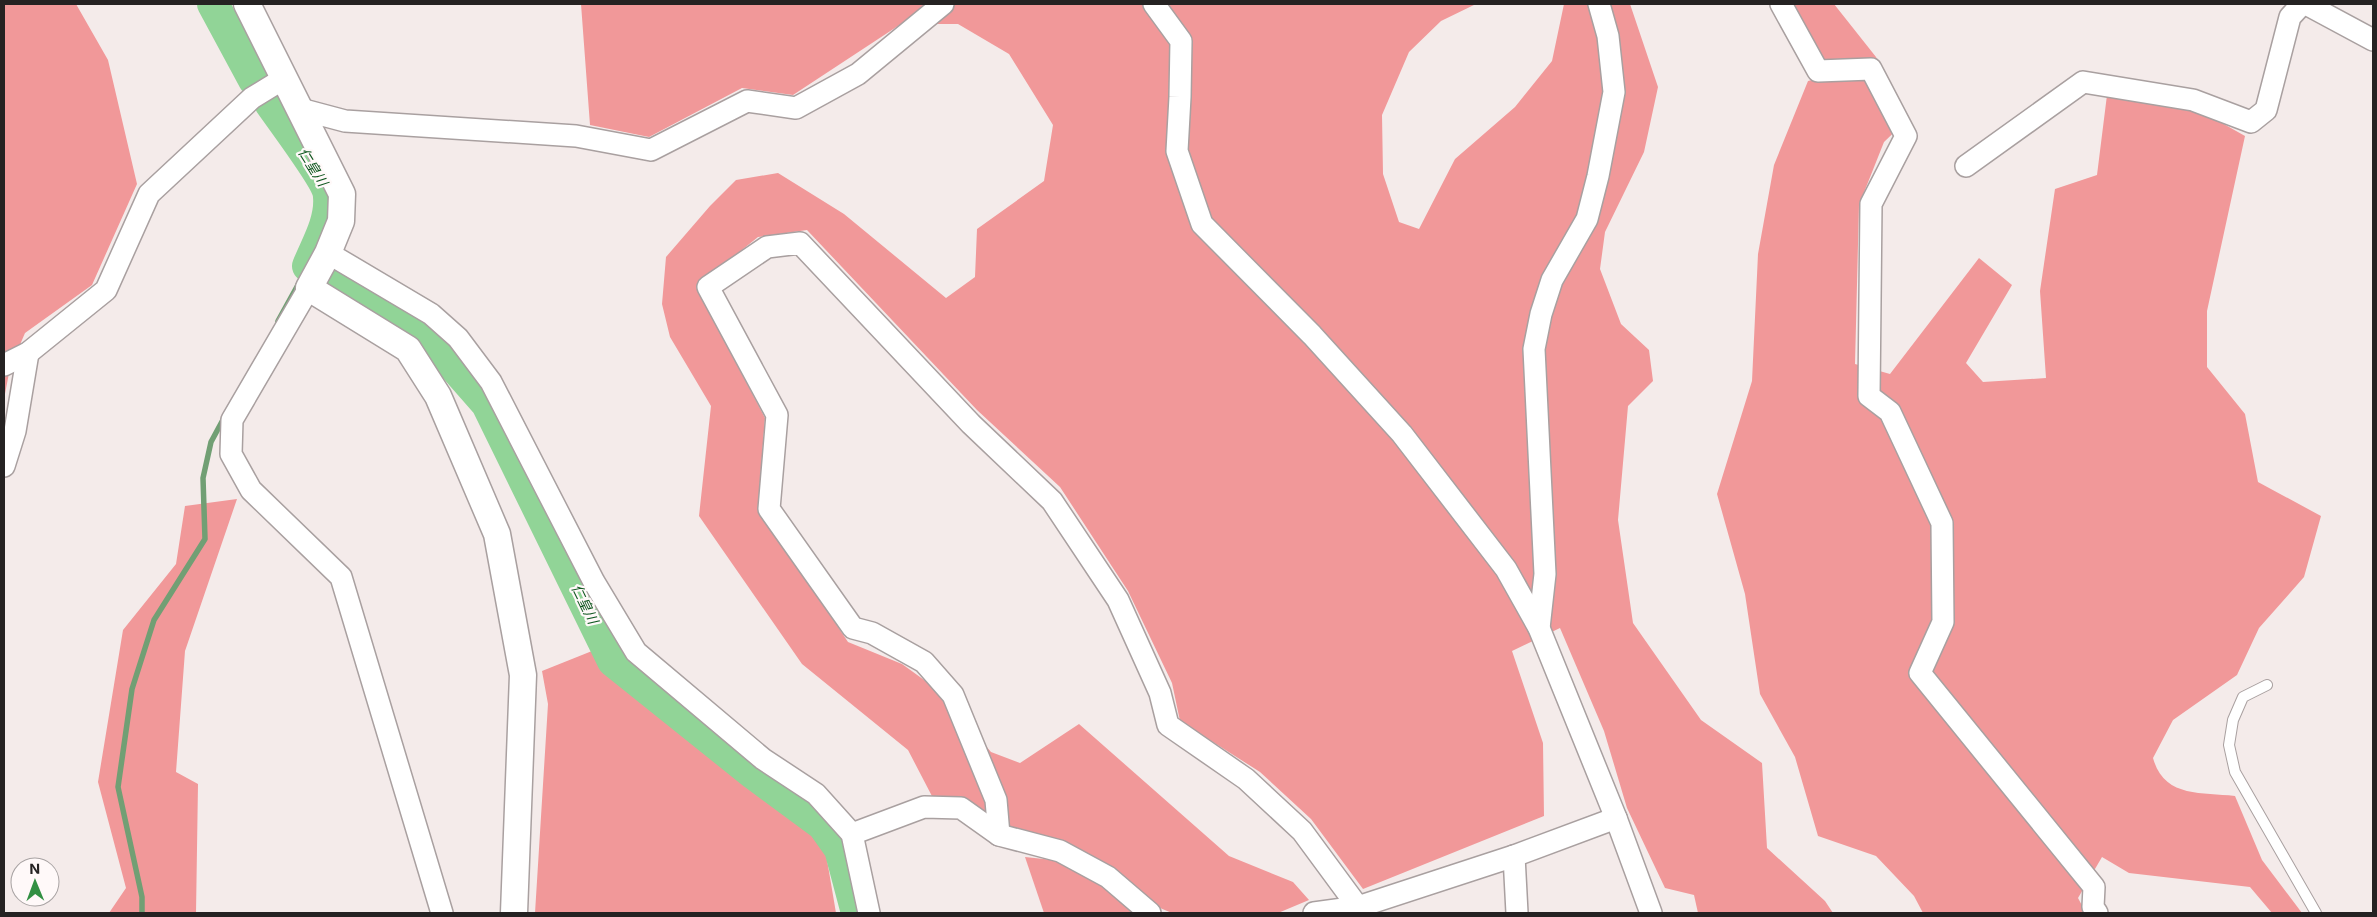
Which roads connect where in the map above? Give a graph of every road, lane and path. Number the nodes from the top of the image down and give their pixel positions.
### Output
1 (248, 4) edge
2 (943, 4) edge
3 (1154, 4) edge
4 (1599, 4) edge
5 (1781, 4) edge
6 (2302, 4) edge
7 (2306, 4) edge
8 (2373, 40) edge
9 (283, 79) junction
10 (300, 109) junction
11 (1966, 166) dead end
12 (328, 253) junction
13 (309, 288) junction
14 (28, 353) junction
15 (4, 365) edge
16 (4, 466) edge
17 (1539, 628) junction
18 (2267, 685) dead end
19 (1616, 818) junction
20 (852, 834) junction
21 (999, 835) junction
22 (1514, 856) junction
23 (1358, 907) junction
24 (442, 913) edge
25 (514, 913) edge
26 (869, 913) edge
27 (1150, 913) edge
28 (1314, 913) edge
29 (1517, 913) edge
30 (1651, 913) edge
31 (2097, 913) edge
32 (2316, 913) edge

1 - 9 street
2 - 10 street
3 - 17 street
4 - 17 street
5 - 31 street
6 - 11 street
7 - 8 street
9 - 10 street
9 - 14 street
10 - 12 street
12 - 13 street
12 - 20 street
13 - 24 street
13 - 25 street
14 - 15 street
14 - 16 street
17 - 19 street
18 - 32 lane
19 - 22 street
19 - 30 street
20 - 21 street
20 - 26 street
21 - 23 street
21 - 27 street
22 - 23 street
22 - 29 street
23 - 28 street

